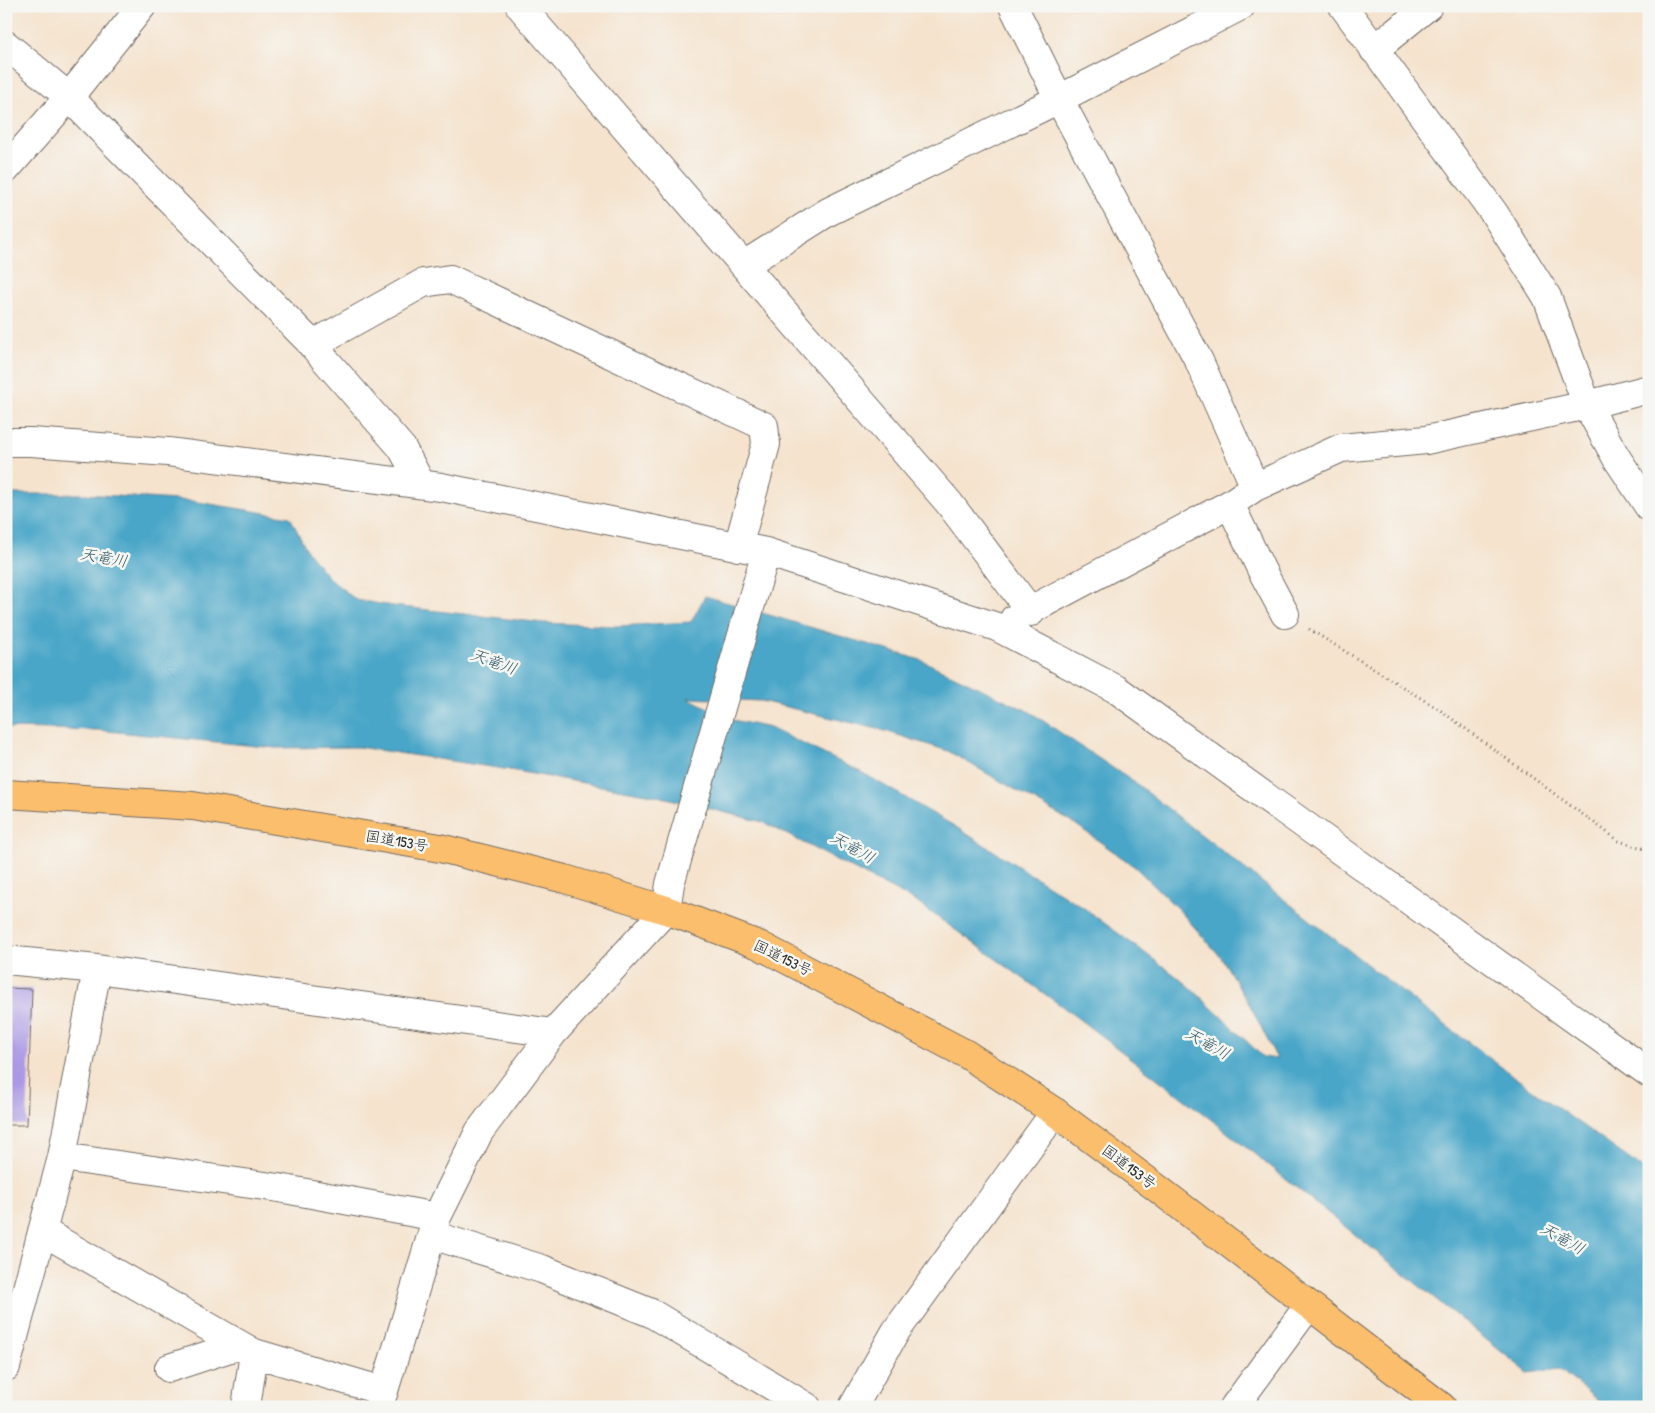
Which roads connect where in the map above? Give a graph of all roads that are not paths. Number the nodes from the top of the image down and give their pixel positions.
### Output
1 (142, 6) edge
2 (520, 6) edge
3 (1013, 6) edge
4 (1241, 6) edge
5 (1343, 6) edge
6 (1428, 6) edge
7 (6, 45) edge
8 (1374, 50) junction
9 (69, 97) junction
10 (1059, 99) junction
11 (6, 169) edge
12 (744, 265) junction
13 (312, 345) junction
14 (1649, 389) edge
15 (1587, 405) junction
16 (6, 442) edge
17 (421, 484) junction
18 (1255, 488) junction
19 (1230, 504) junction
20 (1649, 507) edge
21 (738, 546) junction
22 (764, 561) junction
23 (1031, 612) junction
24 (1285, 614) road end
25 (997, 627) junction
26 (6, 794) edge
27 (668, 897) junction
28 (6, 960) edge
29 (97, 969) junction
30 (553, 1033) junction
31 (1649, 1073) edge
32 (1055, 1112) junction
33 (62, 1156) junction
34 (435, 1226) junction
35 (42, 1231) junction
36 (1309, 1305) junction
37 (246, 1349) junction
38 (6, 1367) edge
39 (169, 1368) dead end
40 (381, 1399) edge
41 (246, 1407) edge
42 (807, 1407) edge
43 (852, 1407) edge
44 (1234, 1407) edge
45 (1442, 1407) edge

1 - 9 street
2 - 12 street
3 - 10 street
4 - 10 street
5 - 8 street
6 - 8 street
7 - 9 street
8 - 15 street
9 - 11 street
9 - 13 street
10 - 12 street
10 - 18 street
12 - 23 street
13 - 17 street
13 - 21 street
14 - 15 street
15 - 18 street
15 - 20 street
16 - 17 street
17 - 21 street
18 - 19 street
19 - 23 street
19 - 24 street
21 - 22 street
22 - 25 street
22 - 27 street
23 - 25 street
25 - 31 street
26 - 27 highway, 国道153号
27 - 30 street
27 - 32 highway, 国道153号
28 - 29 street
29 - 30 street
29 - 33 street
30 - 34 street
32 - 36 highway, 国道153号
32 - 43 street
33 - 34 street
33 - 35 street
34 - 40 street
34 - 42 street
35 - 37 street
35 - 38 street
36 - 44 street
36 - 45 highway, 国道153号
37 - 39 street
37 - 40 street
37 - 41 street

